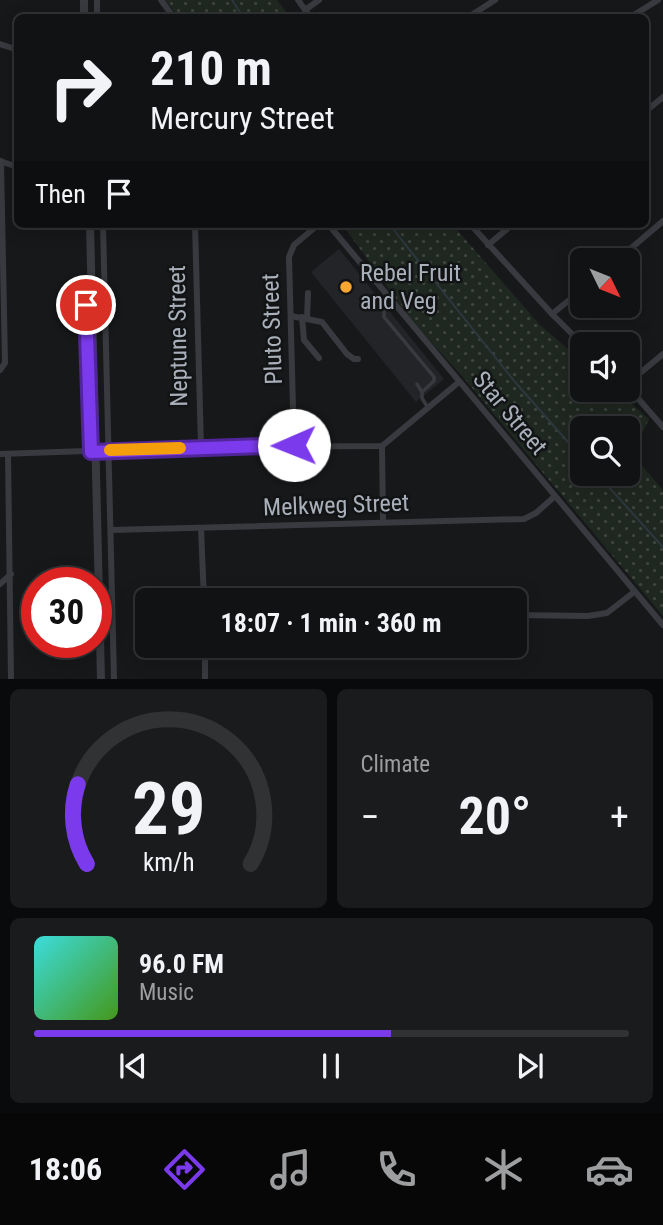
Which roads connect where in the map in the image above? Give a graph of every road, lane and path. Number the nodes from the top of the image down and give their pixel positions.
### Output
1 (298, 0) edge
2 (319, 0) edge
3 (495, 0) edge
4 (658, 0) edge
5 (306, 10) junction
6 (308, 14) edge
7 (474, 14) edge
8 (635, 14) edge
9 (663, 97) edge
10 (649, 109) edge
11 (1, 161) edge
12 (0, 184) edge
13 (663, 221) edge
14 (87, 228) edge
15 (103, 228) edge
16 (195, 228) edge
17 (314, 228) edge
18 (331, 228) edge
19 (473, 228) edge
20 (508, 228) edge
21 (488, 245) junction
22 (631, 248) edge
23 (2, 290) edge
24 (307, 293) dead end
25 (570, 299) edge
26 (393, 304) junction
27 (552, 314) junction
28 (291, 316) junction
29 (305, 317) junction
30 (570, 332) edge
31 (663, 354) edge
32 (319, 358) dead end
33 (358, 359) dead end
34 (0, 370) edge
35 (640, 374) edge
36 (459, 382) junction
37 (416, 384) dead end
38 (422, 392) junction
39 (640, 399) edge
40 (428, 408) junction
41 (663, 427) edge
42 (294, 445) junction
43 (382, 446) junction
44 (201, 447) junction
45 (107, 450) junction
46 (93, 451) junction
47 (4, 454) edge
48 (554, 497) junction
49 (383, 522) junction
50 (201, 528) junction
51 (111, 530) junction
52 (0, 533) edge
53 (10, 533) junction
54 (95, 567) edge
55 (11, 574) junction
56 (0, 584) edge
57 (204, 588) edge
58 (634, 592) junction
59 (527, 615) edge
60 (663, 625) edge
61 (98, 658) edge
62 (205, 658) edge
63 (11, 679) edge
64 (99, 679) edge
65 (114, 679) edge
66 (205, 679) edge

1 - 5 street
2 - 5 street
3 - 7 street
4 - 8 street
5 - 6 street
9 - 10 street
11 - 12 street
12 - 23 street
13 - 22 street
14 - 46 street
15 - 45 street
16 - 44 street, Neptune Street
17 - 28 street, Pluto Street
18 - 26 street, Star Street
19 - 21 street
20 - 21 street
21 - 27 street
23 - 34 street
24 - 29 street
25 - 27 street
26 - 36 street, Star Street
26 - 38 lane
27 - 30 street
28 - 29 street
28 - 42 street, Pluto Street
29 - 32 street
29 - 33 street
31 - 35 street
36 - 40 street
36 - 48 street, Star Street
37 - 38 lane
38 - 40 lane
39 - 41 street
40 - 43 street
42 - 43 street
42 - 44 street
43 - 49 street
44 - 45 street
45 - 46 street
45 - 51 street
46 - 47 street
46 - 54 street
46 - 64 street
47 - 53 street
48 - 49 street, Melkweg Street
48 - 58 street, Star Street
49 - 50 street, Melkweg Street
50 - 51 street, Melkweg Street
50 - 57 street
51 - 65 street
52 - 53 street
53 - 55 street
55 - 56 street
55 - 63 street
58 - 59 street
58 - 60 street, Star Street
61 - 64 street
62 - 66 street

